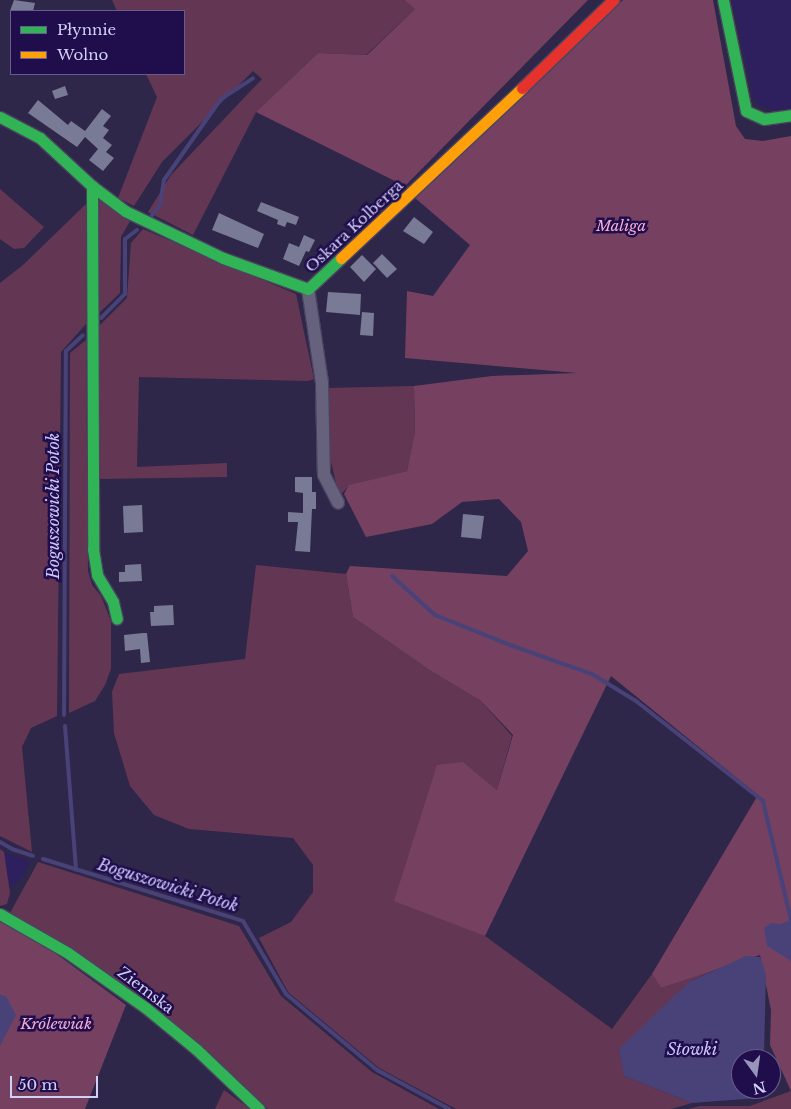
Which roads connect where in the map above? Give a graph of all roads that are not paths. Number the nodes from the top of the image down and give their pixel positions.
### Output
1 (613, 0) edge
2 (723, 0) edge
3 (791, 115) edge
4 (0, 117) edge
5 (92, 186) junction
6 (308, 289) junction
7 (338, 503) dead end
8 (117, 619) dead end
9 (0, 914) edge
10 (259, 1109) edge

1 - 6 street, Oskara Kolberga
2 - 3 street
4 - 5 street, Oskara Kolberga
5 - 6 street, Oskara Kolberga
5 - 8 street
6 - 7 street
9 - 10 street, Ziemska

